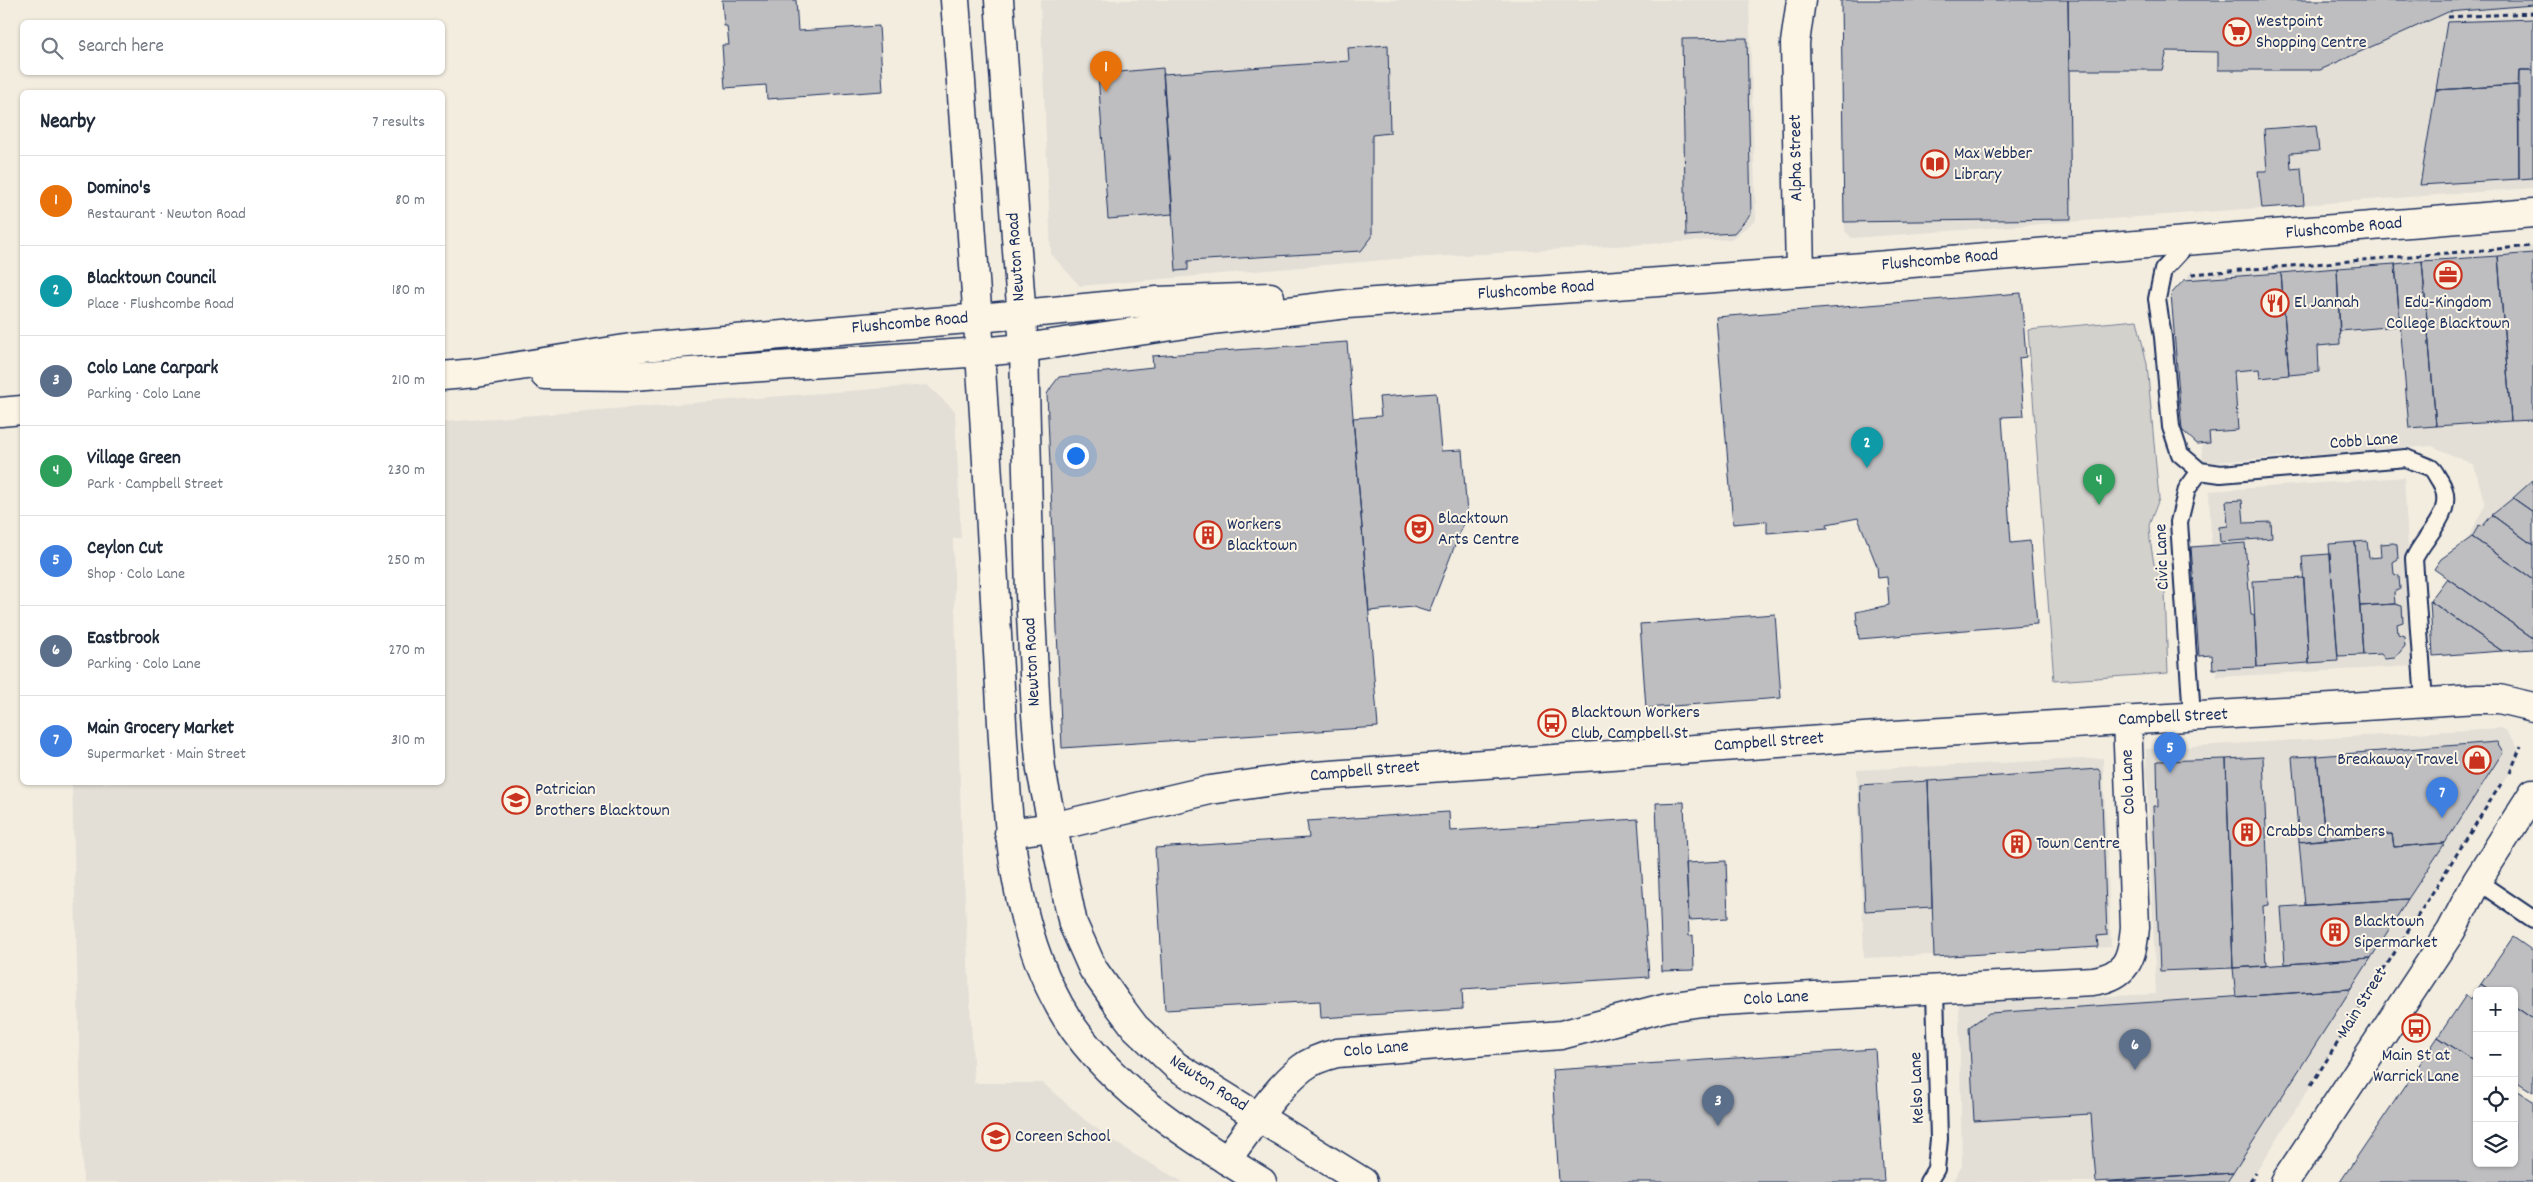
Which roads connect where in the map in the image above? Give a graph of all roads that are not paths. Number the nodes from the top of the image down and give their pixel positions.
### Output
1 (955, 0) edge
2 (999, 0) edge
3 (1784, 0) edge
4 (1801, 0) edge
5 (1795, 43) junction
6 (2533, 213) edge
7 (2189, 242) junction
8 (1800, 272) junction
9 (1347, 304) junction
10 (1021, 314) junction
11 (978, 318) junction
12 (1024, 348) junction
13 (981, 352) junction
14 (476, 373) junction
15 (445, 376) edge
16 (20, 410) edge
17 (0, 412) edge
18 (2200, 471) junction
19 (2424, 702) junction
20 (2533, 707) edge
21 (2192, 717) junction
22 (2127, 720) junction
23 (2533, 793) edge
24 (1052, 827) junction
25 (1009, 833) junction
26 (2477, 881) junction
27 (2533, 919) edge
28 (1936, 990) junction
29 (1259, 1117) junction
30 (1226, 1160) junction
31 (1262, 1182) edge
32 (1363, 1182) edge
33 (1928, 1182) edge
34 (2285, 1182) edge

1 - 11 street, Newton Road
2 - 10 street, Newton Road
3 - 5 street, Alpha Street
4 - 5 street, Alpha Street
5 - 8 street, Alpha Street
6 - 7 street, Flushcombe Road
7 - 8 street, Flushcombe Road
7 - 18 lane
8 - 9 street, Flushcombe Road
9 - 10 street, Flushcombe Road
9 - 12 street, Flushcombe Road
10 - 11 street, Flushcombe Road
10 - 12 street, Newton Road
11 - 13 street, Newton Road
11 - 14 street, Flushcombe Road
12 - 13 street, Flushcombe Road
12 - 24 street, Newton Road
13 - 14 street, Flushcombe Road
13 - 25 street, Newton Road
14 - 15 street, Flushcombe Road
16 - 17 street
18 - 19 lane, Cobb Lane
18 - 21 lane, Civic Lane
19 - 20 street, Campbell Street
19 - 21 street, Campbell Street
21 - 22 street, Campbell Street
22 - 24 street, Campbell Street
22 - 28 street, Colo Lane
23 - 26 street, Main Street
24 - 25 street, Campbell Street
24 - 29 street, Newton Road
25 - 30 street, Newton Road
26 - 27 lane
26 - 34 street, Main Street
28 - 29 street, Colo Lane
28 - 33 lane, Kelso Lane
29 - 30 street, Colo Lane
29 - 32 street, Newton Road
30 - 31 street, Newton Road

